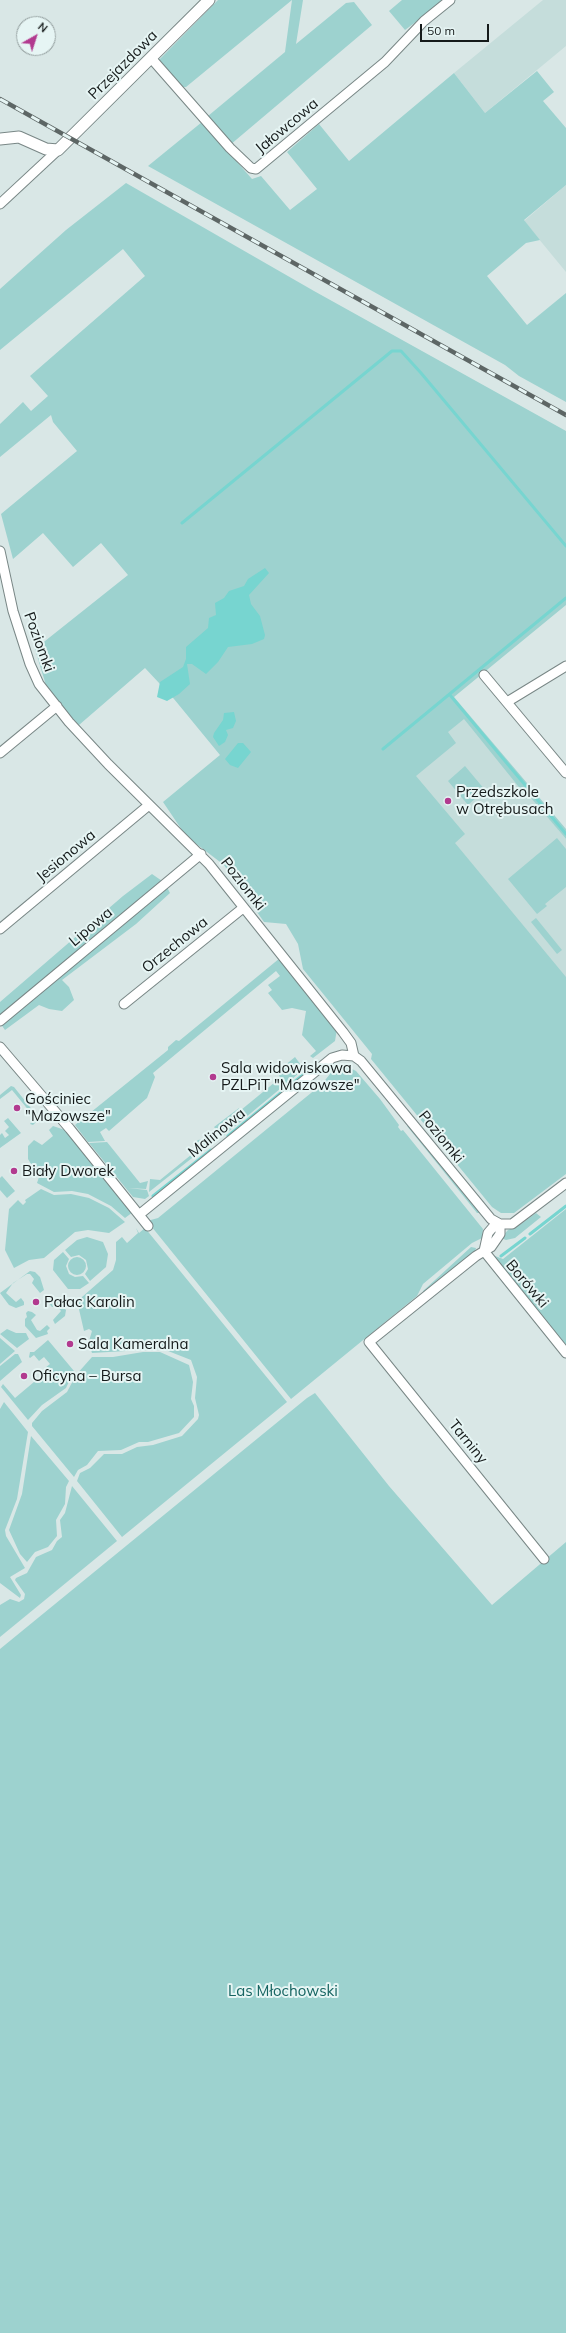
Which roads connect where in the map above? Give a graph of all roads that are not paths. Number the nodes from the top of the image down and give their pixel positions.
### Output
1 (208, 0) edge
2 (450, 0) edge
3 (151, 58) junction
4 (0, 139) edge
5 (58, 150) junction
6 (0, 204) edge
7 (0, 551) edge
8 (566, 666) edge
9 (484, 675) dead end
10 (507, 702) junction
11 (57, 706) junction
12 (0, 753) edge
13 (566, 773) edge
14 (149, 805) junction
15 (201, 854) junction
16 (243, 908) junction
17 (0, 929) edge
18 (124, 1004) dead end
19 (0, 1021) edge
20 (0, 1047) edge
21 (354, 1056) junction
22 (566, 1183) edge
23 (140, 1214) junction
24 (497, 1223) junction
25 (148, 1226) dead end
26 (484, 1251) junction
27 (566, 1353) edge
28 (544, 1559) dead end

1 - 3 street, Przejazdowa
2 - 3 street, Jałowcowa
3 - 5 street, Przejazdowa
4 - 5 street
5 - 6 street
7 - 11 street, Poziomki
8 - 10 street
9 - 10 street
10 - 13 street
11 - 12 street
11 - 14 street, Poziomki
14 - 15 street, Poziomki
14 - 17 street, Jesionowa
15 - 16 street, Poziomki
15 - 19 street, Lipowa
16 - 18 street, Orzechowa
16 - 21 street, Poziomki
20 - 23 street
21 - 23 street, Malinowa
21 - 24 street, Poziomki
22 - 24 street
23 - 25 street
24 - 26 street
26 - 27 street, Borówki
26 - 28 street, Tarniny

